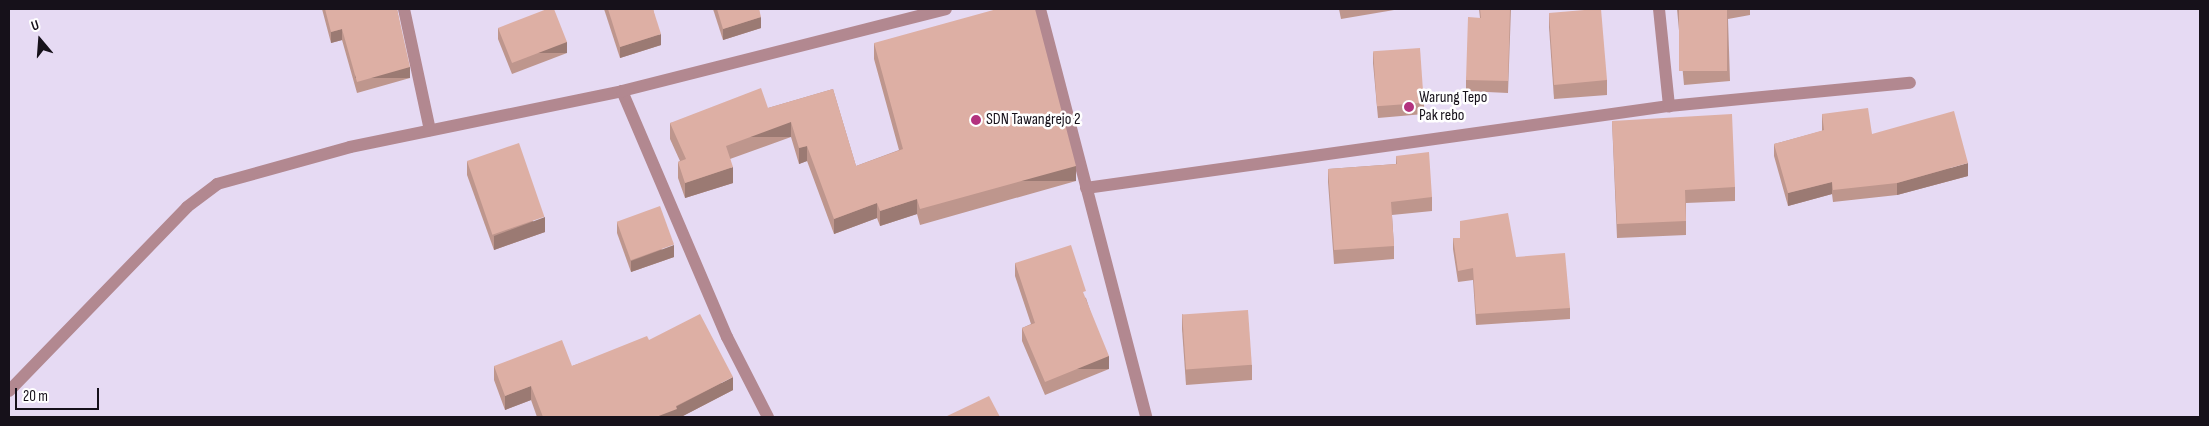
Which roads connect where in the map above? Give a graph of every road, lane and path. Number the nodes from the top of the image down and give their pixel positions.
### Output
1 (404, 9) edge
2 (946, 9) edge
3 (1040, 9) edge
4 (1659, 9) edge
5 (1910, 83) dead end
6 (622, 91) junction
7 (1669, 106) junction
8 (430, 130) junction
9 (1086, 188) junction
10 (9, 390) edge
11 (768, 417) edge
12 (1146, 417) edge

1 - 8 street
2 - 6 street
3 - 9 street
4 - 7 street
5 - 7 street
6 - 8 street
6 - 11 street
7 - 9 street
8 - 10 street
9 - 12 street

